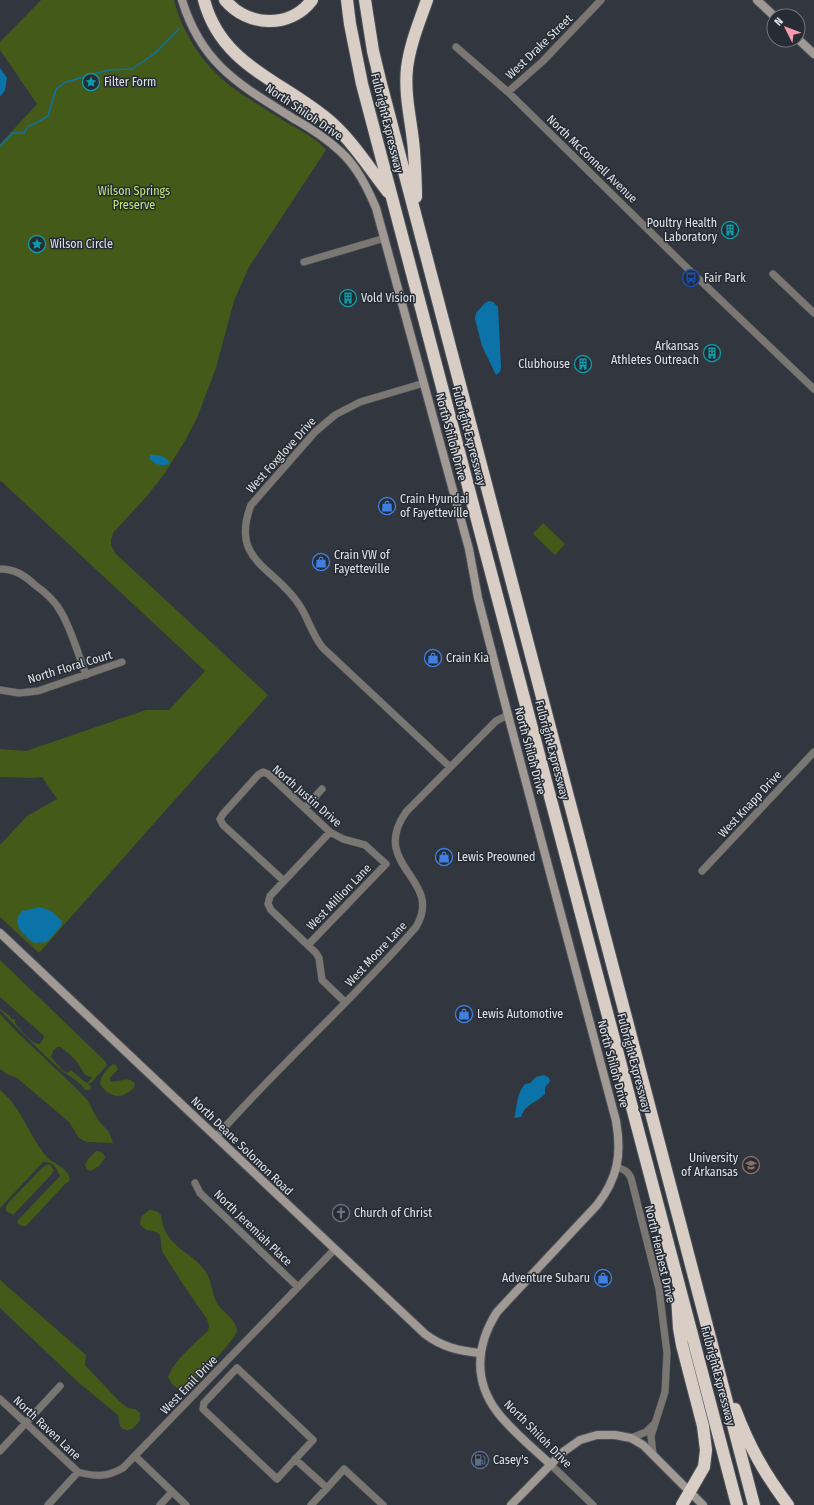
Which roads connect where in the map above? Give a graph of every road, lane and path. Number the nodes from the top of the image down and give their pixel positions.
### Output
1 (182, 0) edge
2 (204, 0) edge
3 (225, 0) edge
4 (312, 0) edge
5 (346, 0) edge
6 (365, 0) edge
7 (426, 0) edge
8 (601, 0) edge
9 (757, 0) edge
10 (766, 8) edge
11 (806, 46) edge
12 (456, 47) dead end
13 (814, 54) edge
14 (508, 92) junction
15 (391, 196) junction
16 (418, 223) junction
17 (386, 238) junction
18 (304, 262) dead end
19 (773, 274) dead end
20 (814, 313) edge
21 (424, 383) junction
22 (814, 389) edge
23 (0, 569) edge
24 (122, 662) dead end
25 (86, 675) junction
26 (0, 690) edge
27 (508, 715) junction
28 (814, 752) edge
29 (450, 767) junction
30 (322, 789) dead end
31 (305, 808) junction
32 (330, 832) junction
33 (386, 864) joint
34 (702, 871) dead end
35 (284, 881) junction
36 (0, 933) edge
37 (308, 945) junction
38 (345, 1002) junction
39 (216, 1137) junction
40 (616, 1167) junction
41 (195, 1183) dead end
42 (334, 1250) junction
43 (675, 1267) junction
44 (298, 1287) junction
45 (480, 1353) junction
46 (721, 1382) junction
47 (60, 1386) dead end
48 (0, 1399) edge
49 (25, 1424) junction
50 (655, 1424) junction
51 (631, 1438) junction
52 (0, 1451) edge
53 (653, 1454) junction
54 (135, 1456) junction
55 (295, 1459) junction
56 (551, 1464) junction
57 (78, 1472) junction
58 (327, 1488) junction
59 (689, 1491) junction
60 (172, 1492) junction
61 (752, 1500) edge
62 (48, 1505) edge
63 (160, 1505) edge
64 (186, 1505) edge
65 (311, 1505) edge
66 (383, 1505) edge
67 (511, 1505) edge
68 (593, 1505) edge
69 (682, 1505) edge
70 (703, 1505) edge
71 (737, 1505) edge
72 (788, 1505) edge

1 - 17 street, North Shiloh Drive
2 - 15 highway
3 - 4 highway
5 - 15 highway, Fulbright Expressway
6 - 16 highway, Fulbright Expressway
7 - 16 highway
8 - 14 street, West Drake Street
9 - 10 street
11 - 13 street
12 - 14 street, North McConnell Avenue
14 - 22 street, North McConnell Avenue
15 - 43 highway, Fulbright Expressway
16 - 46 highway, Fulbright Expressway
17 - 18 street
17 - 21 street, North Shiloh Drive
19 - 20 street
21 - 27 street, North Shiloh Drive
21 - 29 street, West Foxglove Drive
23 - 25 street
24 - 25 street, North Floral Court
25 - 26 street, North Floral Court
27 - 29 street, West Moore Lane
27 - 40 street, North Shiloh Drive
28 - 34 street, West Knapp Drive
29 - 38 street, West Moore Lane
30 - 31 street
31 - 32 street, North Justin Drive
31 - 35 street, North Justin Drive
32 - 33 street, North Justin Drive
32 - 35 street
33 - 37 street, West Million Lane
35 - 37 street
36 - 39 street, North Deane Solomon Road
37 - 38 street
38 - 39 street, West Moore Lane
39 - 42 street, North Deane Solomon Road
40 - 45 street, North Shiloh Drive
40 - 50 street, North Henbest Drive
41 - 44 street, North Jeremiah Place
42 - 44 street, West Emil Drive
42 - 45 street, North Deane Solomon Road
43 - 59 highway
43 - 71 highway, Fulbright Expressway
44 - 54 street, West Emil Drive
45 - 56 street, North Shiloh Drive
46 - 61 highway, Fulbright Expressway
46 - 72 highway
47 - 49 street
48 - 49 street, North Raven Lane
49 - 52 street
49 - 57 street, North Raven Lane
50 - 51 street
50 - 53 street, North Henbest Drive
51 - 53 street
51 - 56 street
53 - 59 street
54 - 57 street, West Emil Drive
54 - 60 street
55 - 55 street
55 - 58 street
56 - 67 street
56 - 68 street, North Shiloh Drive
57 - 62 street
58 - 65 street
58 - 66 street
59 - 69 highway
59 - 70 street
60 - 63 street
60 - 64 street

